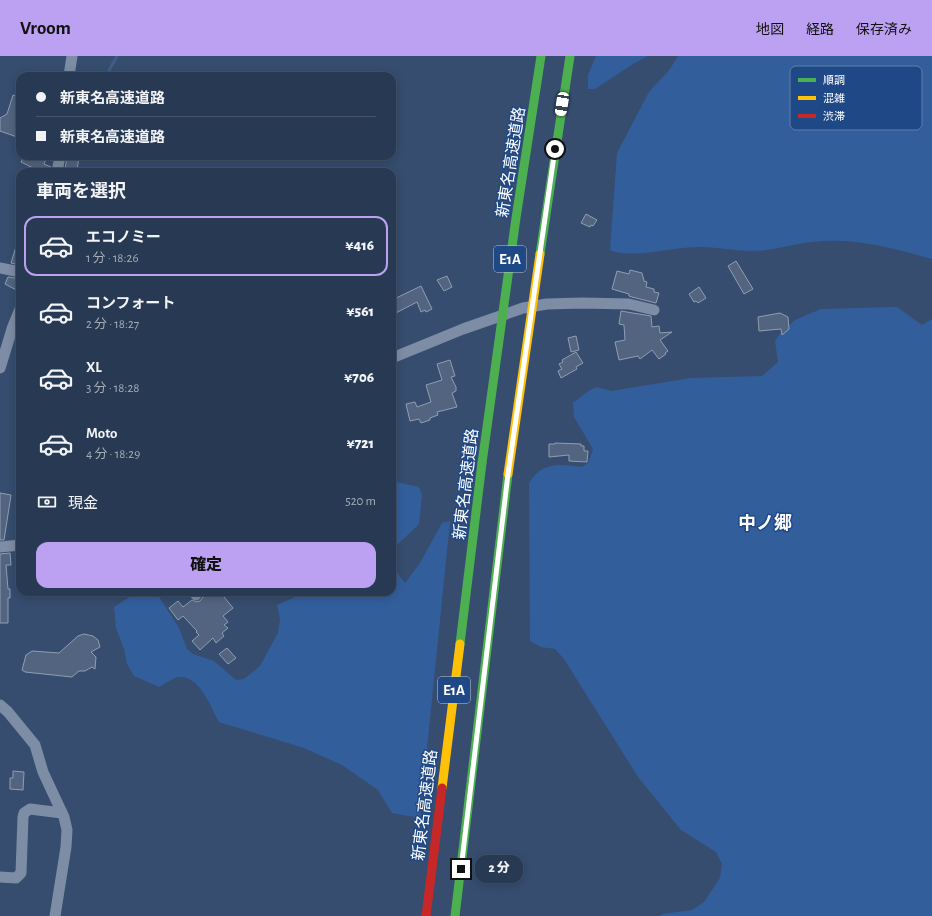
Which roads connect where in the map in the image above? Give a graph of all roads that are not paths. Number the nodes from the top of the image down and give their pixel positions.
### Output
1 (72, 56) edge
2 (541, 56) edge
3 (570, 56) edge
4 (70, 72) edge
5 (0, 268) edge
6 (16, 271) edge
7 (654, 310) dead end
8 (16, 319) edge
9 (396, 357) edge
10 (0, 368) edge
11 (16, 545) edge
12 (0, 547) edge
13 (0, 705) edge
14 (62, 813) junction
15 (0, 877) edge
16 (55, 916) edge
17 (426, 916) edge
18 (455, 916) edge

1 - 4 street
2 - 17 highway, 新東名高速道路 / E1A, bridge
3 - 18 highway, E1A, bridge
5 - 6 street
7 - 9 street
8 - 10 street
11 - 12 street
13 - 14 street
14 - 15 street
14 - 16 street

